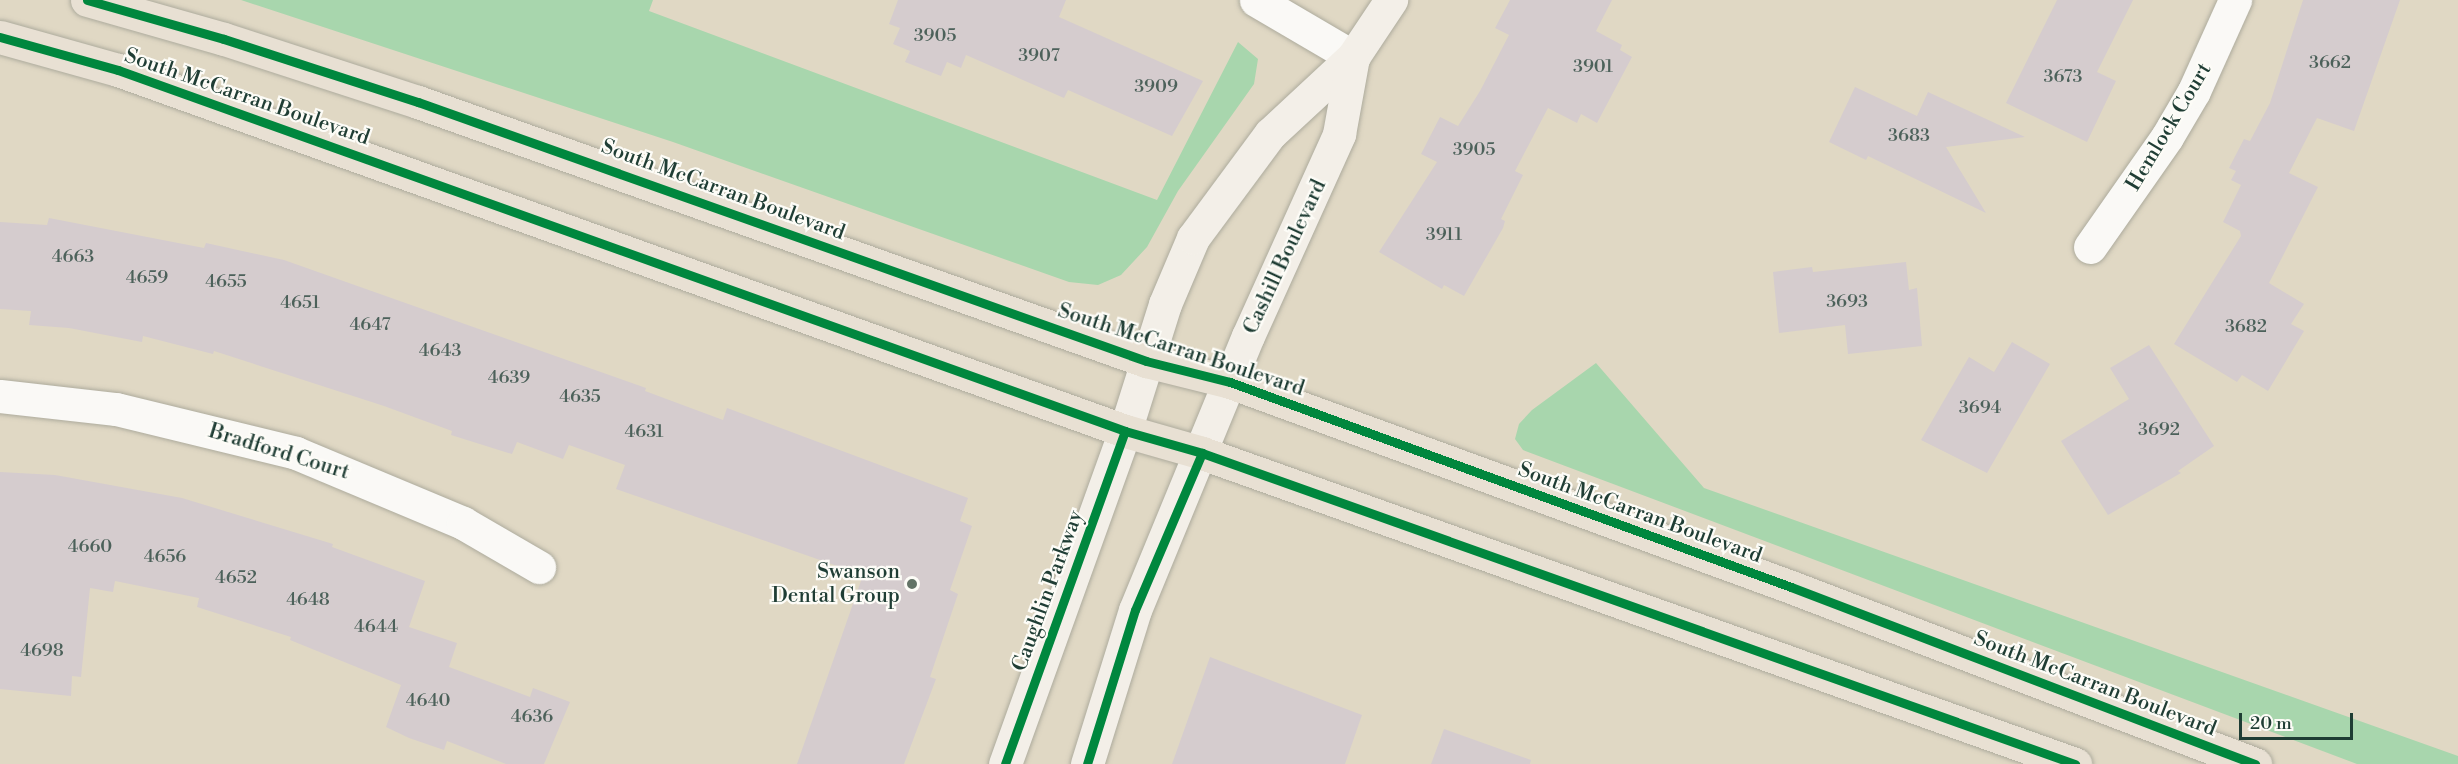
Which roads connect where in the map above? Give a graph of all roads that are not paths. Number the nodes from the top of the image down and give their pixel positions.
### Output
1 (87, 0) edge
2 (1256, 0) edge
3 (1391, 0) edge
4 (2235, 0) edge
5 (0, 37) edge
6 (1353, 57) junction
7 (2090, 247) dead end
8 (1146, 361) junction
9 (1230, 382) junction
10 (0, 396) edge
11 (1125, 431) junction
12 (1202, 453) junction
13 (539, 567) dead end
14 (1005, 764) edge
15 (1087, 764) edge
16 (2075, 764) edge
17 (2255, 764) edge

1 - 8 main road, South McCarran Boulevard
2 - 6 street
3 - 6 street, Cashill Boulevard
4 - 7 street, Hemlock Court
5 - 11 main road, South McCarran Boulevard
6 - 8 street, Cashill Boulevard
6 - 9 street, Cashill Boulevard
8 - 9 main road, South McCarran Boulevard
8 - 11 street, Cashill Boulevard
9 - 12 street, Cashill Boulevard
9 - 17 main road, South McCarran Boulevard
10 - 13 street, Bradford Court
11 - 12 main road, South McCarran Boulevard
11 - 14 street, Caughlin Parkway
12 - 15 street
12 - 16 main road, South McCarran Boulevard

